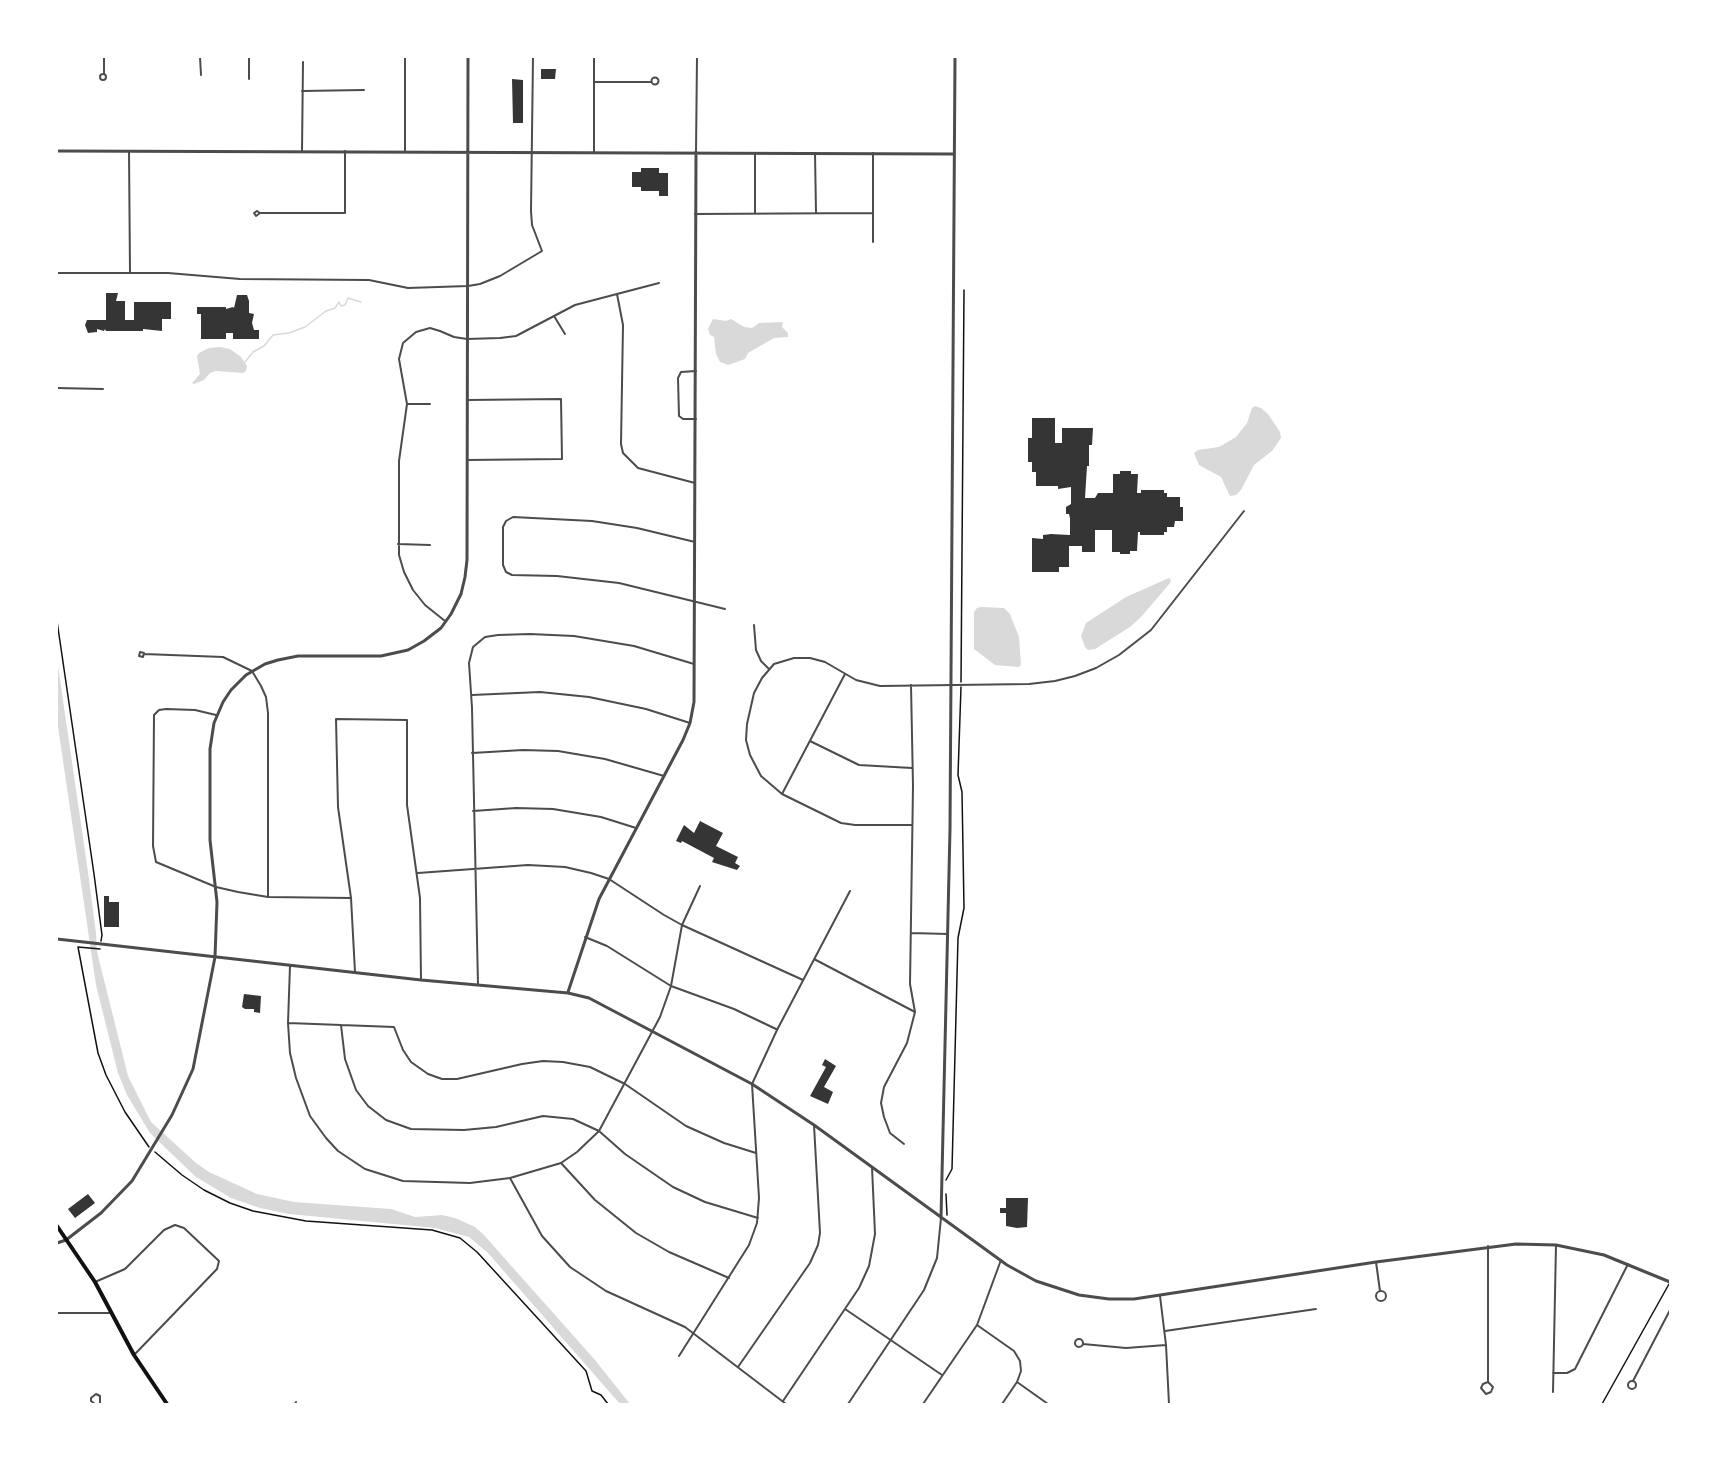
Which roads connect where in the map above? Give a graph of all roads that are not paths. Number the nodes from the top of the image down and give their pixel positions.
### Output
1 (104, 57) edge
2 (201, 57) edge
3 (249, 57) edge
4 (405, 57) edge
5 (468, 57) edge
6 (533, 57) edge
7 (594, 57) edge
8 (697, 57) edge
9 (955, 57) edge
10 (303, 62) dead end
11 (104, 74) dead end
12 (201, 75) dead end
13 (249, 79) dead end
14 (594, 82) junction
15 (651, 82) dead end
16 (364, 90) dead end
17 (302, 91) junction
18 (57, 151) edge
19 (129, 151) junction
20 (302, 152) junction
21 (345, 152) junction
22 (405, 152) junction
23 (532, 152) junction
24 (594, 152) junction
25 (696, 152) junction
26 (468, 153) junction
27 (755, 153) junction
28 (815, 153) junction
29 (873, 153) junction
30 (954, 154) junction
31 (260, 213) dead end
32 (873, 213) junction
33 (695, 214) junction
34 (755, 214) junction
35 (816, 214) junction
36 (873, 242) dead end
37 (57, 273) edge
38 (130, 273) junction
39 (658, 283) dead end
40 (468, 286) junction
41 (617, 294) junction
42 (554, 316) junction
43 (565, 334) dead end
44 (468, 339) junction
45 (696, 371) junction
46 (57, 388) edge
47 (103, 389) dead end
48 (467, 400) junction
49 (407, 404) junction
50 (430, 404) dead end
51 (696, 419) junction
52 (467, 460) junction
53 (695, 483) junction
54 (1245, 511) dead end
55 (695, 542) junction
56 (398, 544) junction
57 (430, 545) dead end
58 (694, 601) junction
59 (724, 609) dead end
60 (446, 621) junction
61 (754, 625) dead end
62 (144, 654) dead end
63 (694, 664) junction
64 (769, 669) junction
65 (252, 671) junction
66 (845, 674) junction
67 (951, 684) junction
68 (911, 685) junction
69 (472, 695) junction
70 (216, 715) junction
71 (690, 723) junction
72 (810, 741) junction
73 (472, 753) junction
74 (912, 768) junction
75 (665, 776) junction
76 (782, 794) junction
77 (473, 811) junction
78 (912, 825) junction
79 (636, 828) junction
80 (477, 869) junction
81 (418, 873) junction
82 (609, 879) junction
83 (700, 886) dead end
84 (216, 887) junction
85 (850, 891) dead end
86 (268, 897) junction
87 (351, 898) junction
88 (682, 925) junction
89 (910, 933) junction
90 (948, 934) junction
91 (585, 938) junction
92 (57, 939) edge
93 (216, 957) junction
94 (814, 958) junction
95 (290, 966) junction
96 (355, 972) junction
97 (421, 980) junction
98 (804, 980) junction
99 (478, 985) junction
100 (671, 986) junction
101 (568, 993) junction
102 (915, 1012) junction
103 (288, 1023) junction
104 (341, 1025) junction
105 (777, 1030) junction
106 (652, 1031) junction
107 (625, 1084) junction
108 (752, 1084) junction
109 (814, 1125) junction
110 (599, 1131) junction
111 (904, 1144) dead end
112 (756, 1153) junction
113 (561, 1163) junction
114 (872, 1167) junction
115 (510, 1178) junction
116 (758, 1218) junction
117 (941, 1218) junction
118 (57, 1226) edge
119 (66, 1239) junction
120 (57, 1243) edge
121 (1556, 1245) junction
122 (1488, 1246) junction
123 (1001, 1260) junction
124 (1376, 1262) junction
125 (1628, 1264) junction
126 (729, 1278) junction
127 (95, 1282) junction
128 (1670, 1282) edge
129 (1380, 1291) dead end
130 (1160, 1296) junction
131 (845, 1309) junction
132 (1316, 1309) dead end
133 (1670, 1310) edge
134 (57, 1313) edge
135 (111, 1313) junction
136 (977, 1325) junction
137 (1165, 1331) junction
138 (693, 1333) junction
139 (890, 1341) junction
140 (1083, 1344) dead end
141 (1166, 1345) junction
142 (134, 1355) junction
143 (680, 1356) dead end
144 (738, 1368) junction
145 (1553, 1373) junction
146 (942, 1376) junction
147 (1633, 1381) dead end
148 (1017, 1382) junction
149 (1488, 1382) dead end
150 (1553, 1392) dead end
151 (783, 1401) junction
152 (95, 1404) edge
153 (100, 1404) edge
154 (167, 1404) edge
155 (786, 1404) edge
156 (849, 1404) edge
157 (923, 1404) edge
158 (1002, 1404) edge
159 (1047, 1404) edge
160 (1170, 1404) edge

1 - 11 street
2 - 12 street
3 - 13 street
4 - 22 street
5 - 26 street
6 - 23 street
7 - 14 street
8 - 25 street
9 - 30 street
10 - 17 street
14 - 15 street
14 - 24 street
16 - 17 street
17 - 20 street
18 - 19 street
19 - 20 street
19 - 38 street
20 - 21 street
21 - 22 street
21 - 31 street
22 - 26 street
23 - 24 street
23 - 26 street
23 - 40 street
24 - 25 street
25 - 27 street
25 - 33 street
26 - 40 street
27 - 28 street
27 - 34 street
28 - 29 street
28 - 35 street
29 - 30 street
29 - 32 street
30 - 67 street
32 - 35 street
32 - 36 street
33 - 34 street
33 - 45 street
34 - 35 street
37 - 38 street
38 - 40 street
39 - 41 street
40 - 44 street
41 - 42 street
41 - 53 street
42 - 43 street
42 - 44 street
44 - 48 street
44 - 49 street
45 - 51 street
45 - 51 street
46 - 47 street
48 - 52 street
48 - 52 street
49 - 50 street
49 - 56 street
51 - 53 street
52 - 60 street
53 - 55 street
54 - 67 street
55 - 58 street
55 - 58 street
56 - 57 street
56 - 60 street
58 - 59 street
58 - 63 street
60 - 65 street
61 - 64 street
62 - 65 street
63 - 69 street
63 - 71 street
64 - 66 street
64 - 76 street
65 - 70 street
65 - 86 street
66 - 68 street
66 - 72 street
67 - 68 street
67 - 90 street
68 - 74 street
69 - 71 street
69 - 73 street
70 - 84 street
70 - 84 street
71 - 75 street
72 - 74 street
72 - 76 street
73 - 75 street
73 - 77 street
74 - 78 street
75 - 79 street
76 - 78 street
77 - 79 street
77 - 80 street
78 - 89 street
79 - 82 street
80 - 81 street
80 - 82 street
80 - 99 street
81 - 87 street
81 - 97 street
82 - 88 street
82 - 91 street
83 - 88 street
84 - 86 street
84 - 93 street
85 - 94 street
86 - 87 street
87 - 96 street
88 - 98 street
88 - 100 street
89 - 90 street
89 - 102 street
90 - 117 street
91 - 100 street
91 - 101 street
92 - 93 street
93 - 95 street
93 - 119 street
94 - 98 street
94 - 102 street
95 - 96 street
95 - 103 street
96 - 97 street
97 - 99 street
98 - 105 street
99 - 101 street
100 - 105 street
100 - 106 street
101 - 106 street
102 - 111 street
103 - 104 street
103 - 115 street
104 - 107 street
104 - 110 street
105 - 108 street
106 - 107 street
106 - 108 street
107 - 110 street
107 - 112 street
108 - 109 street
108 - 112 street
109 - 114 street
109 - 144 street
110 - 113 street
110 - 116 street
112 - 116 street
113 - 115 street
113 - 126 street
114 - 117 street
114 - 131 street
115 - 138 street
116 - 126 street
117 - 123 street
117 - 139 street
118 - 119 main road
119 - 120 street
119 - 127 main road
121 - 122 street
121 - 125 street
121 - 145 street
122 - 124 street
122 - 149 street
123 - 130 street
123 - 136 street
124 - 129 street
124 - 130 street
125 - 128 street
125 - 145 street
126 - 138 street
127 - 135 main road
127 - 142 street
130 - 137 street
131 - 139 street
131 - 151 street
132 - 137 street
133 - 147 street
134 - 135 street
135 - 142 main road
136 - 146 street
136 - 148 street
137 - 141 street
138 - 143 street
138 - 144 street
139 - 146 street
139 - 156 street
140 - 141 street
141 - 160 street
142 - 154 main road
144 - 151 street
145 - 150 street
146 - 157 street
148 - 158 street
148 - 159 street
151 - 155 street
152 - 153 street

